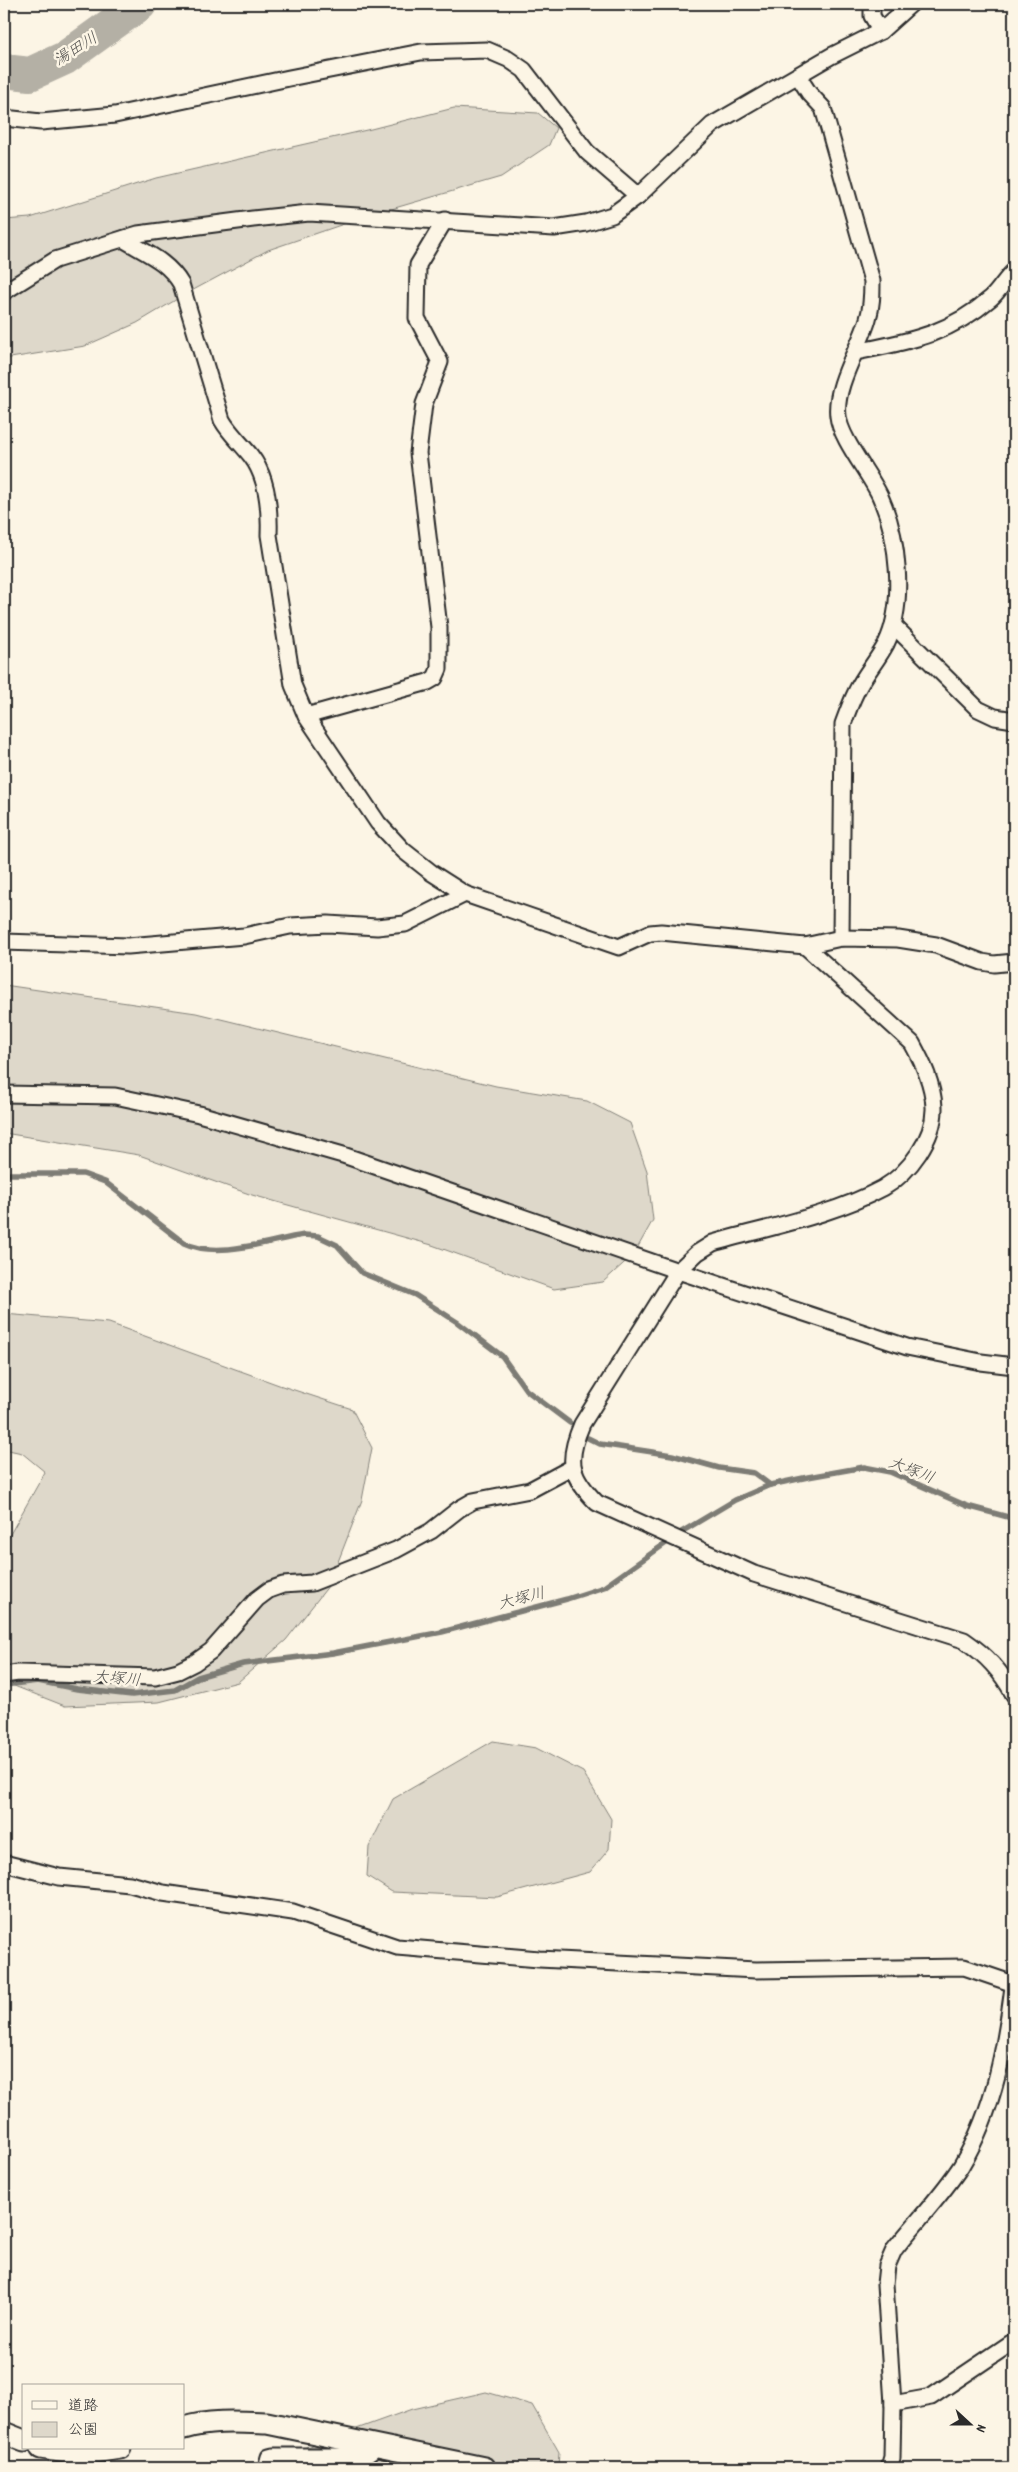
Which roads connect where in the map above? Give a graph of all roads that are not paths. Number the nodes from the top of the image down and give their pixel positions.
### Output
1 (872, 4) edge
2 (911, 4) edge
3 (880, 31) junction
4 (798, 76) junction
5 (4, 118) edge
6 (638, 196) junction
7 (445, 220) junction
8 (123, 239) junction
9 (1014, 271) edge
10 (4, 292) edge
11 (856, 352) junction
12 (893, 625) junction
13 (306, 716) junction
14 (1014, 720) edge
15 (465, 894) junction
16 (841, 938) junction
17 (4, 942) edge
18 (805, 946) junction
19 (1014, 962) edge
20 (4, 1094) edge
21 (678, 1271) junction
22 (1014, 1366) edge
23 (573, 1466) junction
24 (4, 1675) edge
25 (1014, 1695) edge
26 (4, 1863) edge
27 (1014, 1979) edge
28 (1014, 1984) edge
29 (1014, 2341) edge
30 (893, 2404) junction
31 (185, 2428) edge
32 (4, 2433) edge
33 (22, 2440) edge
34 (374, 2444) junction
35 (54, 2450) edge
36 (107, 2450) edge
37 (266, 2468) edge
38 (484, 2468) edge
39 (890, 2468) edge

1 - 3 street
2 - 3 street
3 - 4 street
4 - 6 street
4 - 11 street
5 - 6 street
6 - 7 street
7 - 8 street
7 - 13 street
8 - 10 street
8 - 13 street
9 - 11 street
11 - 12 street
12 - 14 street
12 - 16 street
13 - 15 street
15 - 17 street
15 - 18 street
16 - 18 street
16 - 19 street
18 - 21 street
20 - 21 street
21 - 22 street
21 - 23 street
23 - 24 street
23 - 25 street
26 - 28 street
27 - 28 street
28 - 30 street
29 - 30 street
30 - 39 street
31 - 34 street
32 - 33 street
34 - 37 street
34 - 38 street
35 - 36 street

